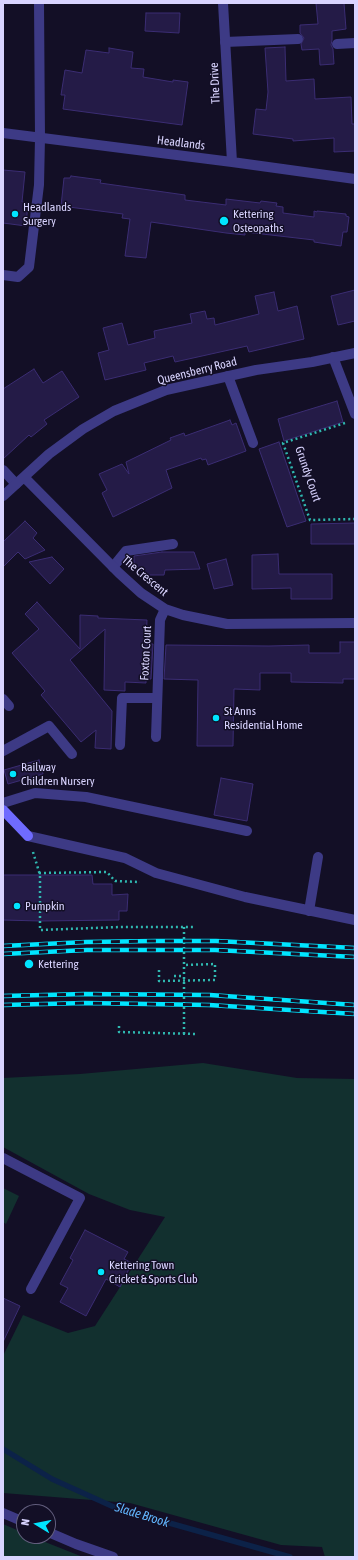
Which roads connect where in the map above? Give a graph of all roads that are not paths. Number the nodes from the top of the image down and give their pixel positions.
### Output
1 (39, 3) edge
2 (223, 3) edge
3 (298, 39) dead end
4 (225, 42) junction
5 (355, 43) edge
6 (337, 44) dead end
7 (3, 133) edge
8 (40, 138) junction
9 (232, 162) junction
10 (355, 179) edge
11 (3, 275) edge
12 (355, 353) edge
13 (333, 357) junction
14 (228, 376) junction
15 (355, 414) edge
16 (253, 443) dead end
17 (3, 470) edge
18 (24, 477) junction
19 (16, 484) junction
20 (3, 496) edge
21 (173, 544) dead end
22 (113, 567) junction
23 (165, 609) junction
24 (355, 623) edge
25 (156, 698) junction
26 (156, 737) dead end
27 (120, 745) dead end
28 (3, 751) edge
29 (72, 754) dead end
30 (3, 803) edge
31 (3, 810) edge
32 (247, 831) dead end
33 (28, 836) joint
34 (318, 857) dead end
35 (309, 911) junction
36 (355, 920) edge
37 (3, 1158) edge
38 (31, 1289) dead end
39 (3, 1512) edge
40 (16, 1518) edge
41 (56, 1535) edge
42 (113, 1557) edge

1 - 8 street
2 - 4 street, The Drive
3 - 4 street
4 - 9 street, The Drive
5 - 6 street
7 - 8 street, Headlands
8 - 9 street, Headlands
8 - 11 street
9 - 10 street, Headlands
12 - 13 street, Queensberry Road
13 - 14 street, Queensberry Road
13 - 15 street
14 - 16 street
14 - 18 street, Queensberry Road
17 - 19 street
18 - 19 street, Queensberry Road
18 - 22 street, The Crescent
19 - 20 street, Queensberry Road
21 - 22 street
22 - 23 street, The Crescent
23 - 24 street, The Crescent
23 - 25 street, Foxton Court
25 - 26 street, Foxton Court
25 - 27 street, Foxton Court
28 - 29 street
30 - 32 street
31 - 33 main road
33 - 35 street
34 - 35 street
35 - 36 street
37 - 38 street
39 - 40 street
41 - 42 street

